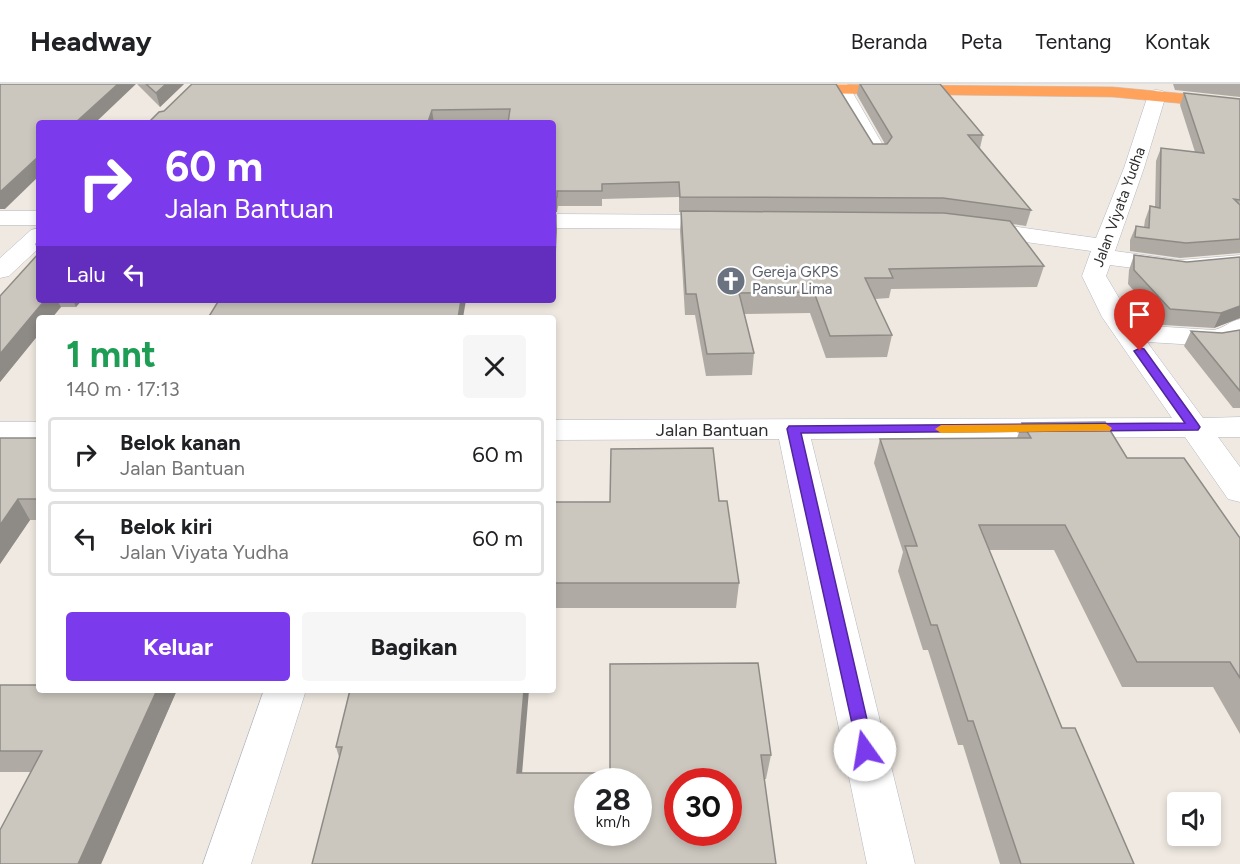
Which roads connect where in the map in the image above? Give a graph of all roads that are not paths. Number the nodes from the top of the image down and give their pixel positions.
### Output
1 (776, 87) edge
2 (848, 87) edge
3 (1080, 87) edge
4 (1157, 95) junction
5 (1240, 104) edge
6 (878, 152) edge
7 (0, 218) edge
8 (36, 218) edge
9 (556, 221) edge
10 (749, 222) edge
11 (951, 225) edge
12 (36, 238) edge
13 (1103, 251) junction
14 (1240, 262) edge
15 (0, 271) edge
16 (1240, 327) edge
17 (1126, 333) junction
18 (1194, 427) junction
19 (1240, 427) edge
20 (793, 429) junction
21 (556, 430) edge
22 (0, 432) edge
23 (36, 432) edge
24 (1240, 491) edge
25 (284, 693) edge
26 (227, 864) edge
27 (891, 864) edge

1 - 2 highway
2 - 3 highway
2 - 6 street
3 - 4 highway
4 - 5 highway
4 - 13 street, Jalan Viyata Yudha
7 - 8 street
9 - 10 street
11 - 13 street
12 - 15 street
13 - 14 street
13 - 17 street, Jalan Viyata Yudha
16 - 17 street
17 - 18 street, Jalan Viyata Yudha
18 - 19 street, Jalan Bantuan
18 - 20 street, Jalan Bantuan
18 - 24 street, Jalan Viyata Yudha
20 - 21 street, Jalan Bantuan
20 - 27 street
22 - 23 street
25 - 26 street

